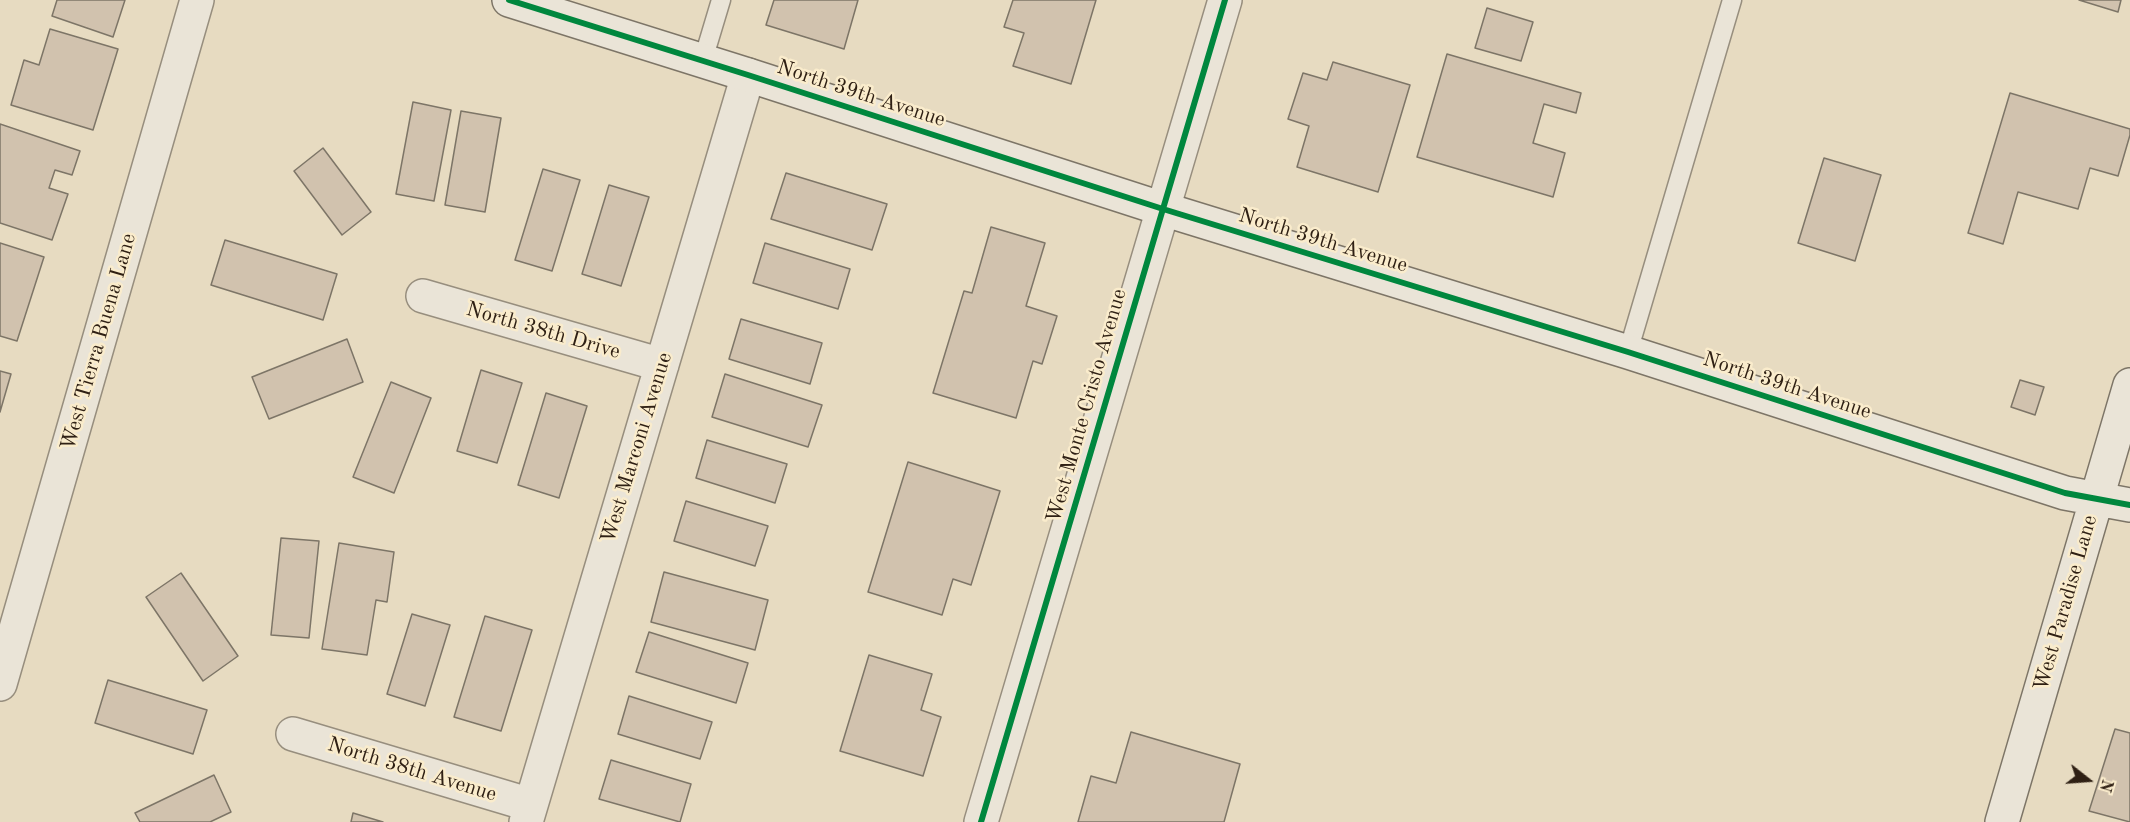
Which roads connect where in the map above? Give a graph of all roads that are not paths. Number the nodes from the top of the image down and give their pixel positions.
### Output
1 (197, 0) edge
2 (509, 0) edge
3 (721, 0) edge
4 (1225, 0) edge
5 (1732, 0) edge
6 (703, 60) junction
7 (748, 75) junction
8 (1163, 208) junction
9 (423, 297) dead end
10 (1628, 352) junction
11 (662, 365) junction
12 (2130, 385) edge
13 (2097, 499) junction
14 (2130, 505) edge
15 (0, 684) edge
16 (292, 734) dead end
17 (529, 814) edge
18 (981, 822) edge
19 (2002, 822) edge

1 - 15 street, West Tierra Buena Lane
2 - 6 street, North 39th Avenue
3 - 6 lane
4 - 8 street, West Monte Cristo Avenue
5 - 10 lane
6 - 7 street, North 39th Avenue
7 - 8 street, North 39th Avenue
7 - 11 street, West Marconi Avenue
8 - 10 street, North 39th Avenue
8 - 18 street, West Monte Cristo Avenue
9 - 11 street, North 38th Drive
10 - 13 street, North 39th Avenue
11 - 17 street, West Marconi Avenue
12 - 13 street, West Paradise Lane
13 - 14 street, North 39th Avenue
13 - 19 street, West Paradise Lane
16 - 17 street, North 38th Avenue

